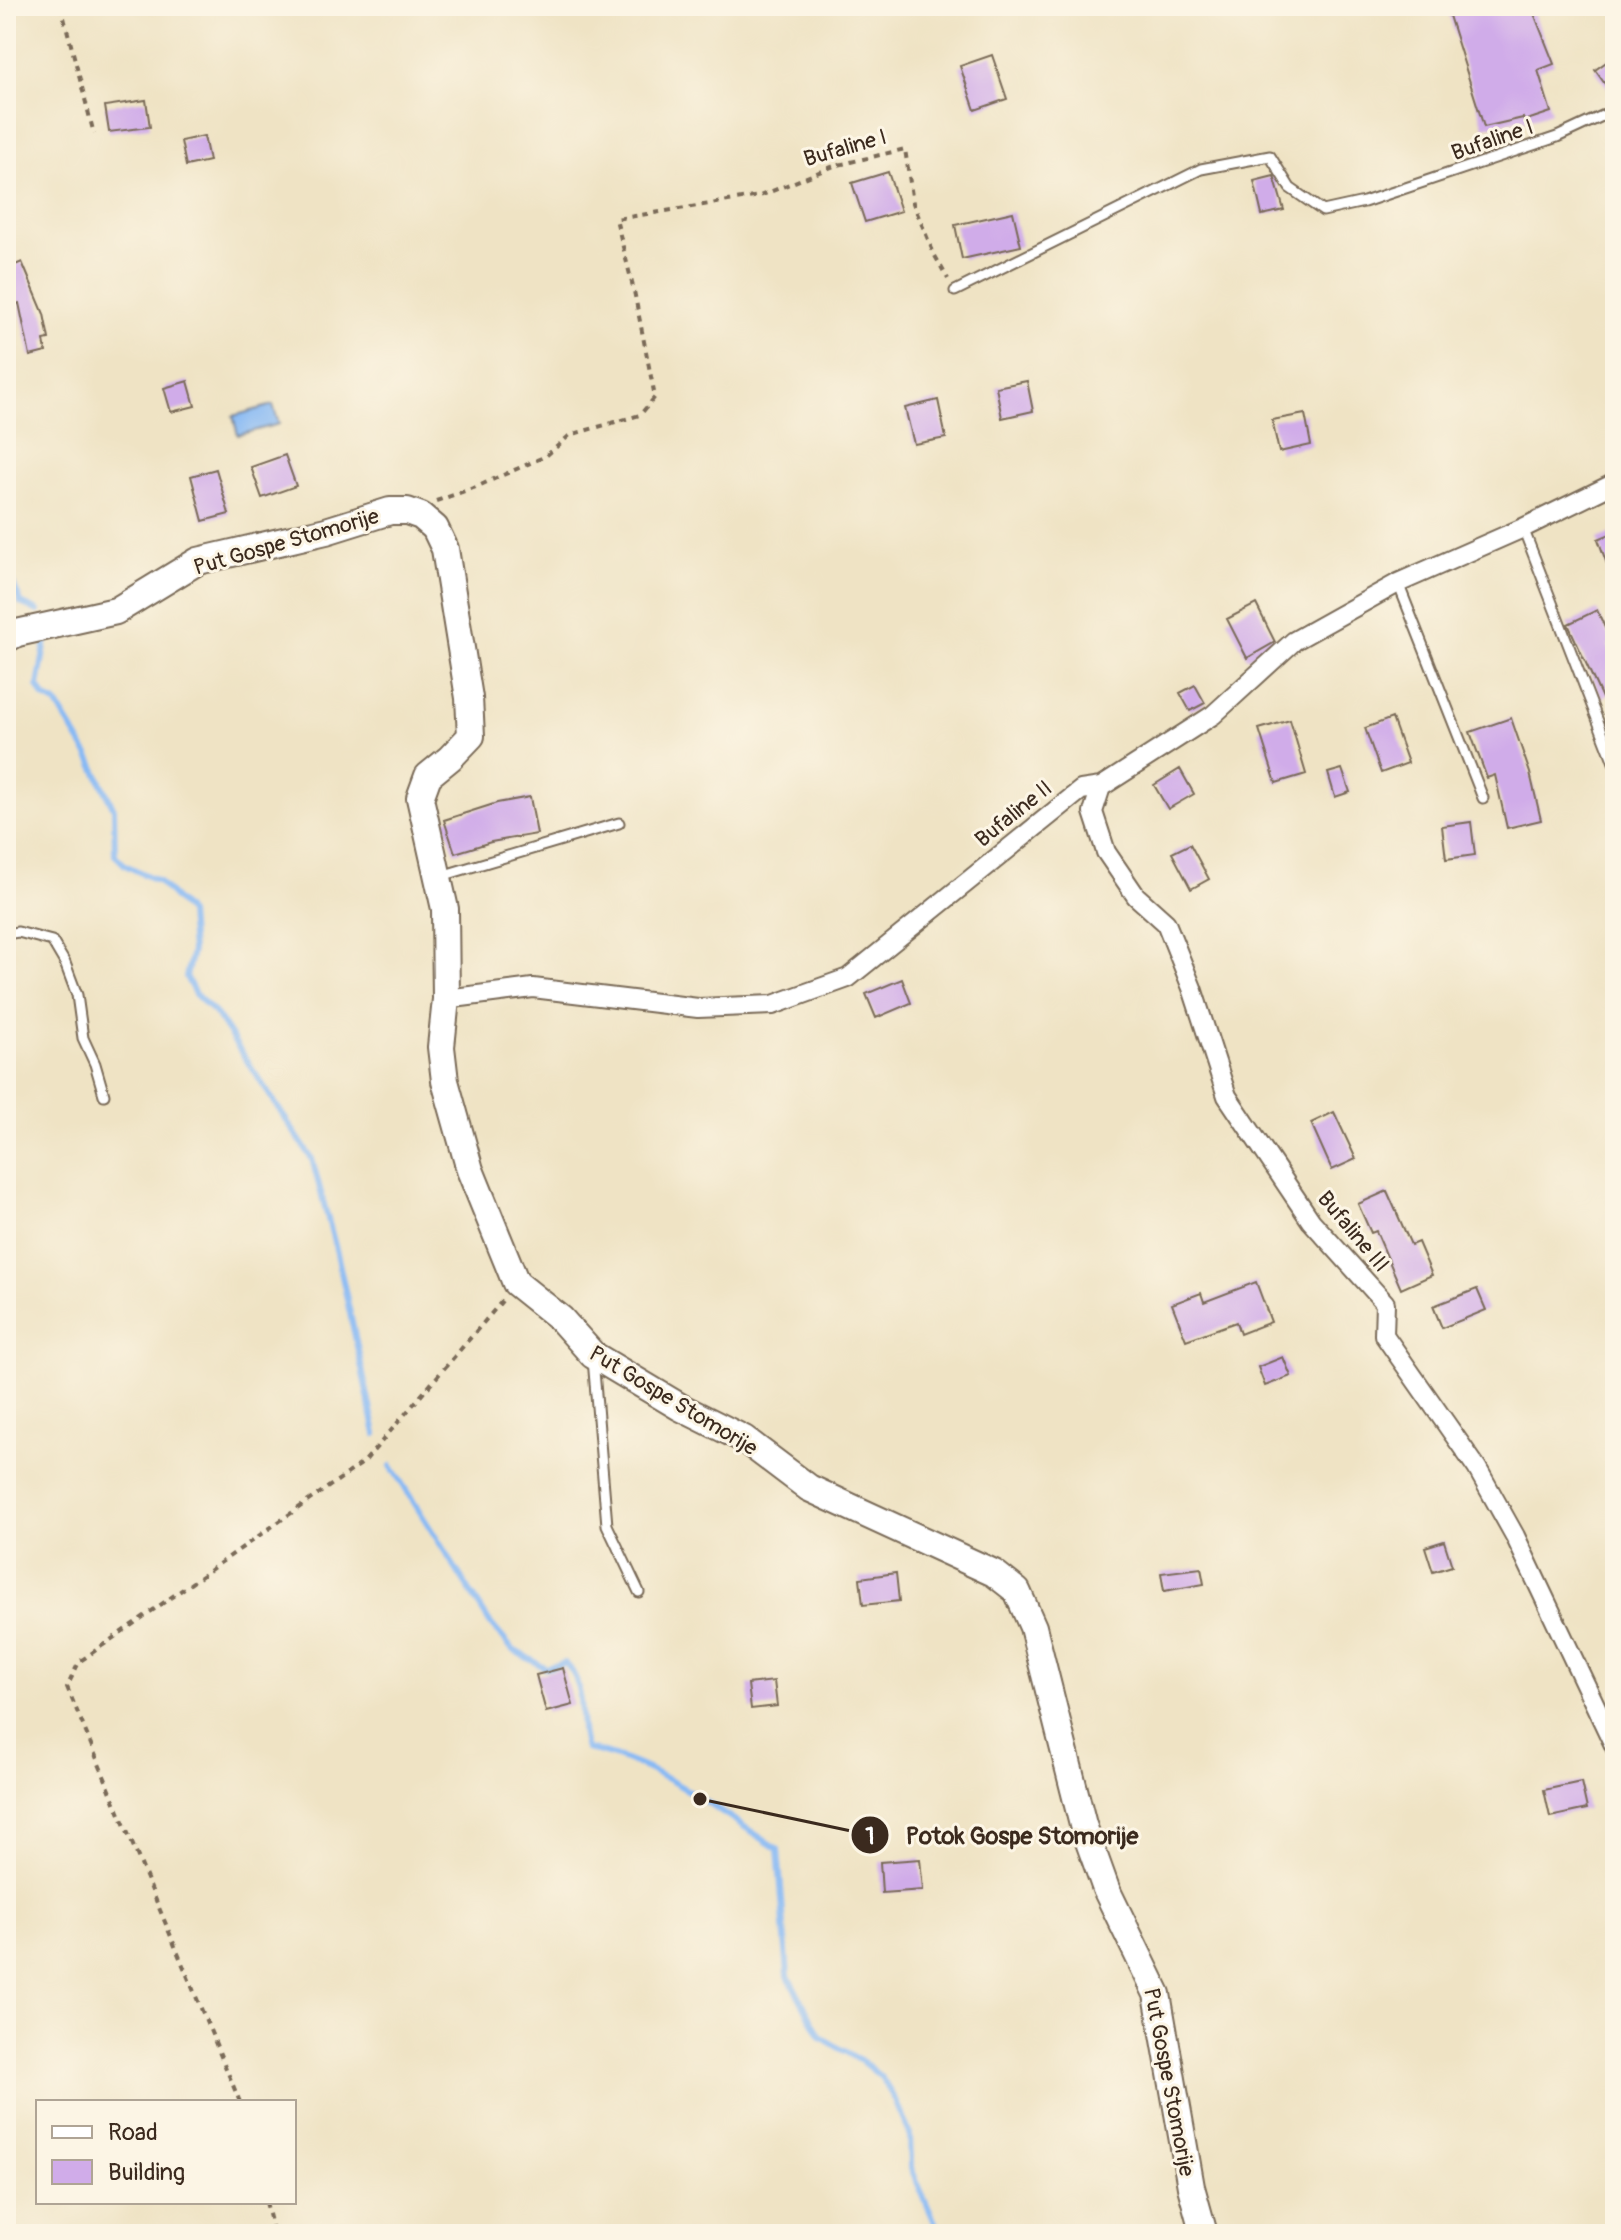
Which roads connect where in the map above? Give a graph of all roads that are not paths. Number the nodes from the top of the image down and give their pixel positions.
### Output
1 (1615, 110) edge
2 (955, 291) road end
3 (1615, 483) edge
4 (1523, 528) junction
5 (1398, 583) junction
6 (6, 639) edge
7 (1615, 765) edge
8 (1101, 787) junction
9 (1483, 798) dead end
10 (619, 823) dead end
11 (437, 877) junction
12 (6, 934) edge
13 (446, 999) junction
14 (104, 1095) dead end
15 (593, 1355) junction
16 (639, 1592) dead end
17 (1615, 1747) edge
18 (1204, 2234) edge

1 - 2 lane, Bufaline I
3 - 4 street, Bufaline II
4 - 5 street, Bufaline II
4 - 7 lane
5 - 8 street, Bufaline II
5 - 9 lane
6 - 11 street, Put Gospe Stomorije
8 - 13 street, Bufaline II
8 - 17 street, Bufaline III
10 - 11 lane
11 - 13 street, Put Gospe Stomorije
12 - 14 lane
13 - 15 street, Put Gospe Stomorije
15 - 16 lane
15 - 18 street, Put Gospe Stomorije

